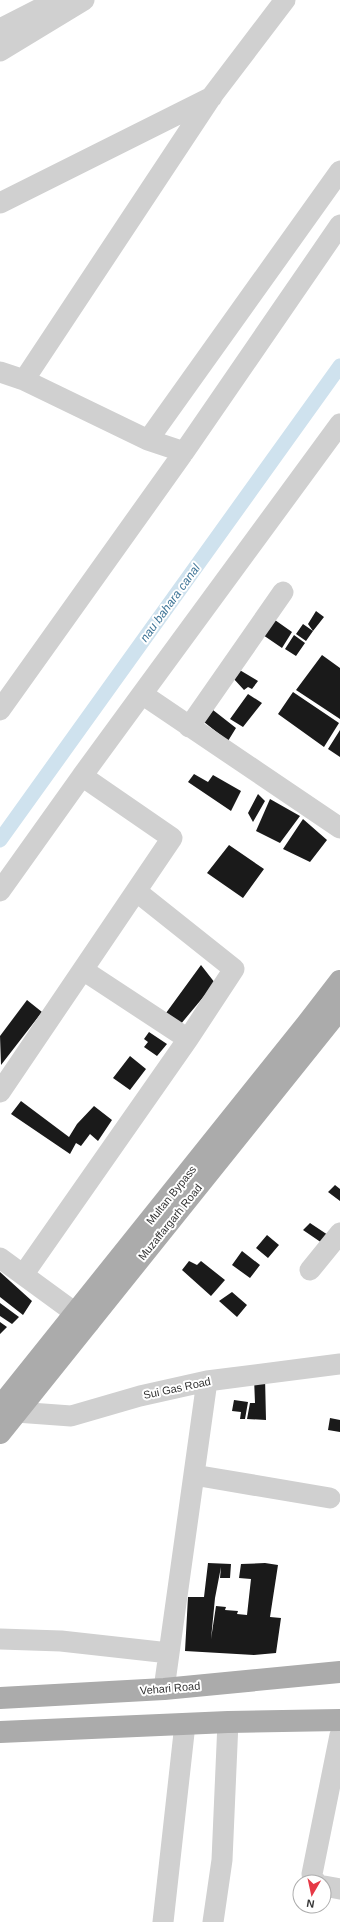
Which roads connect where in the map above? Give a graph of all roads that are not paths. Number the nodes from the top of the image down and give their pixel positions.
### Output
1 (285, 0) edge
2 (73, 1) edge
3 (0, 29) edge
4 (0, 51) edge
5 (212, 96) junction
6 (340, 171) edge
7 (0, 203) edge
8 (340, 225) edge
9 (0, 372) edge
10 (24, 380) junction
11 (340, 424) edge
12 (148, 440) junction
13 (184, 452) junction
14 (283, 592) dead end
15 (142, 694) junction
16 (0, 710) edge
17 (189, 727) junction
18 (82, 776) junction
19 (340, 828) edge
20 (136, 891) junction
21 (0, 892) edge
22 (83, 970) junction
23 (340, 981) edge
24 (340, 1009) edge
25 (188, 1039) junction
26 (0, 1092) edge
27 (340, 1233) edge
28 (0, 1258) edge
29 (310, 1270) dead end
30 (23, 1275) junction
31 (83, 1318) junction
32 (340, 1364) edge
33 (207, 1381) junction
34 (8, 1409) edge
35 (0, 1433) edge
36 (194, 1475) junction
37 (330, 1498) dead end
38 (0, 1639) edge
39 (169, 1653) junction
40 (340, 1672) edge
41 (164, 1689) junction
42 (0, 1698) edge
43 (340, 1720) edge
44 (228, 1722) junction
45 (185, 1724) junction
46 (0, 1732) edge
47 (340, 1735) edge
48 (312, 1874) edge
49 (163, 1922) edge
50 (213, 1922) edge

1 - 5 street
2 - 3 street
2 - 4 street
5 - 7 street
5 - 10 street
6 - 12 street
8 - 13 street
9 - 10 street
10 - 12 street
11 - 15 street
12 - 13 street
13 - 16 street
14 - 17 street
15 - 17 street
15 - 18 street
17 - 19 street
18 - 20 street
18 - 21 street
20 - 22 street
20 - 25 street
22 - 25 street
22 - 26 street
23 - 31 main road, Multan Bypass
24 - 31 main road, Muzaffargarh Road
25 - 30 street
27 - 29 street
28 - 30 street
30 - 31 street
31 - 34 main road, Multan Bypass
32 - 33 street, Sui Gas Road
33 - 34 street, Sui Gas Road
33 - 36 street
34 - 35 main road
36 - 37 street
36 - 39 street
38 - 39 street
39 - 41 street
40 - 41 main road, Vehari Road
41 - 42 main road, Vehari Road
43 - 44 main road
44 - 45 main road
44 - 50 street
45 - 46 main road
45 - 49 street
47 - 48 street

